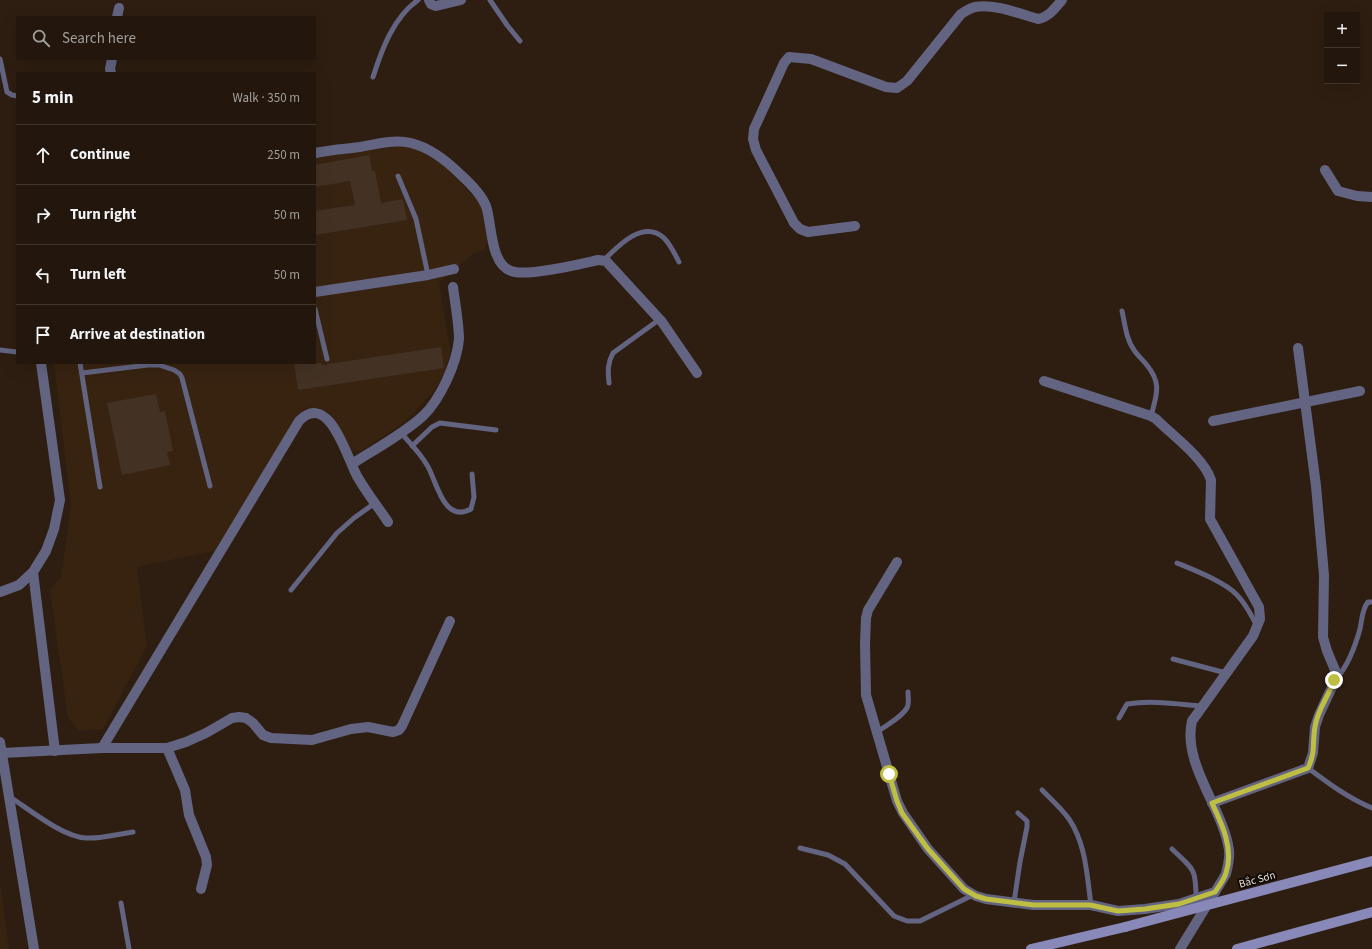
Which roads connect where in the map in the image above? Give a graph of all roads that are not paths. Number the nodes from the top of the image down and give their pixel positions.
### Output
1 (418, 0) edge
2 (429, 0) edge
3 (461, 0) edge
4 (490, 0) edge
5 (1062, 0) edge
6 (520, 41) dead end
7 (0, 59) edge
8 (112, 60) edge
9 (111, 72) edge
10 (373, 77) dead end
11 (16, 96) edge
12 (316, 153) edge
13 (1325, 170) dead end
14 (398, 176) dead end
15 (1372, 197) edge
16 (855, 226) dead end
17 (604, 260) junction
18 (679, 262) dead end
19 (454, 269) dead end
20 (428, 275) junction
21 (453, 287) dead end
22 (316, 292) edge
23 (1122, 311) dead end
24 (316, 313) edge
25 (660, 319) junction
26 (1298, 348) dead end
27 (0, 350) edge
28 (16, 352) edge
29 (327, 359) dead end
30 (41, 364) edge
31 (80, 364) edge
32 (82, 373) junction
33 (697, 373) dead end
34 (1044, 382) dead end
35 (609, 383) dead end
36 (1360, 391) dead end
37 (1305, 402) junction
38 (1152, 416) junction
39 (1212, 421) dead end
40 (496, 430) dead end
41 (400, 433) junction
42 (412, 446) junction
43 (352, 464) junction
44 (472, 474) dead end
45 (210, 486) dead end
46 (100, 487) dead end
47 (375, 503) junction
48 (388, 522) dead end
49 (897, 562) dead end
50 (1177, 563) dead end
51 (33, 572) junction
52 (291, 590) dead end
53 (0, 592) edge
54 (1372, 602) edge
55 (450, 621) dead end
56 (1257, 627) junction
57 (1173, 659) dead end
58 (1226, 673) junction
59 (1334, 680) junction
60 (908, 692) dead end
61 (1202, 706) junction
62 (1119, 718) dead end
63 (877, 732) junction
64 (0, 742) edge
65 (102, 748) junction
66 (167, 748) junction
67 (56, 750) junction
68 (2, 753) junction
69 (1308, 768) junction
70 (1042, 790) dead end
71 (9, 797) junction
72 (1212, 803) junction
73 (1372, 808) edge
74 (1018, 813) dead end
75 (133, 832) dead end
76 (800, 848) dead end
77 (1172, 849) dead end
78 (1372, 861) edge
79 (201, 889) dead end
80 (1215, 892) junction
81 (973, 895) junction
82 (1196, 899) junction
83 (1014, 902) junction
84 (121, 903) dead end
85 (1090, 905) junction
86 (1372, 912) edge
87 (34, 949) edge
88 (129, 949) edge
89 (1031, 949) edge
90 (1180, 949) edge
91 (1237, 949) edge

1 - 10 lane
2 - 3 street
4 - 6 lane
5 - 16 street
7 - 11 lane
8 - 9 street
12 - 17 street
13 - 15 street
14 - 20 lane
17 - 18 lane
17 - 25 street
19 - 20 street
20 - 22 street
21 - 41 street
23 - 38 lane
24 - 29 lane
25 - 33 street
25 - 35 lane
26 - 37 street
27 - 28 lane
30 - 51 street
31 - 32 lane
32 - 45 lane
32 - 46 lane
34 - 38 street
36 - 37 street
37 - 39 street
37 - 59 street
38 - 56 street
40 - 42 lane
41 - 42 lane
41 - 43 street
42 - 44 lane
43 - 47 street
43 - 65 street
47 - 48 street
47 - 52 lane
49 - 63 street
50 - 56 lane
51 - 53 street
51 - 67 street
54 - 59 lane
55 - 66 street
56 - 58 street
57 - 58 lane
58 - 61 street
59 - 69 street
60 - 63 lane
61 - 62 lane
61 - 72 street
63 - 81 street
64 - 68 street
65 - 66 street
65 - 67 street
66 - 79 street
67 - 68 street
68 - 71 street
69 - 72 street
69 - 73 lane
70 - 85 lane
71 - 75 lane
71 - 87 street
72 - 80 street
74 - 83 lane
76 - 81 lane
77 - 82 lane
78 - 89 main road, Bắc Sơn, bridge
80 - 82 street
80 - 90 street
81 - 83 street
82 - 85 street
83 - 85 street
84 - 88 lane
86 - 91 main road

